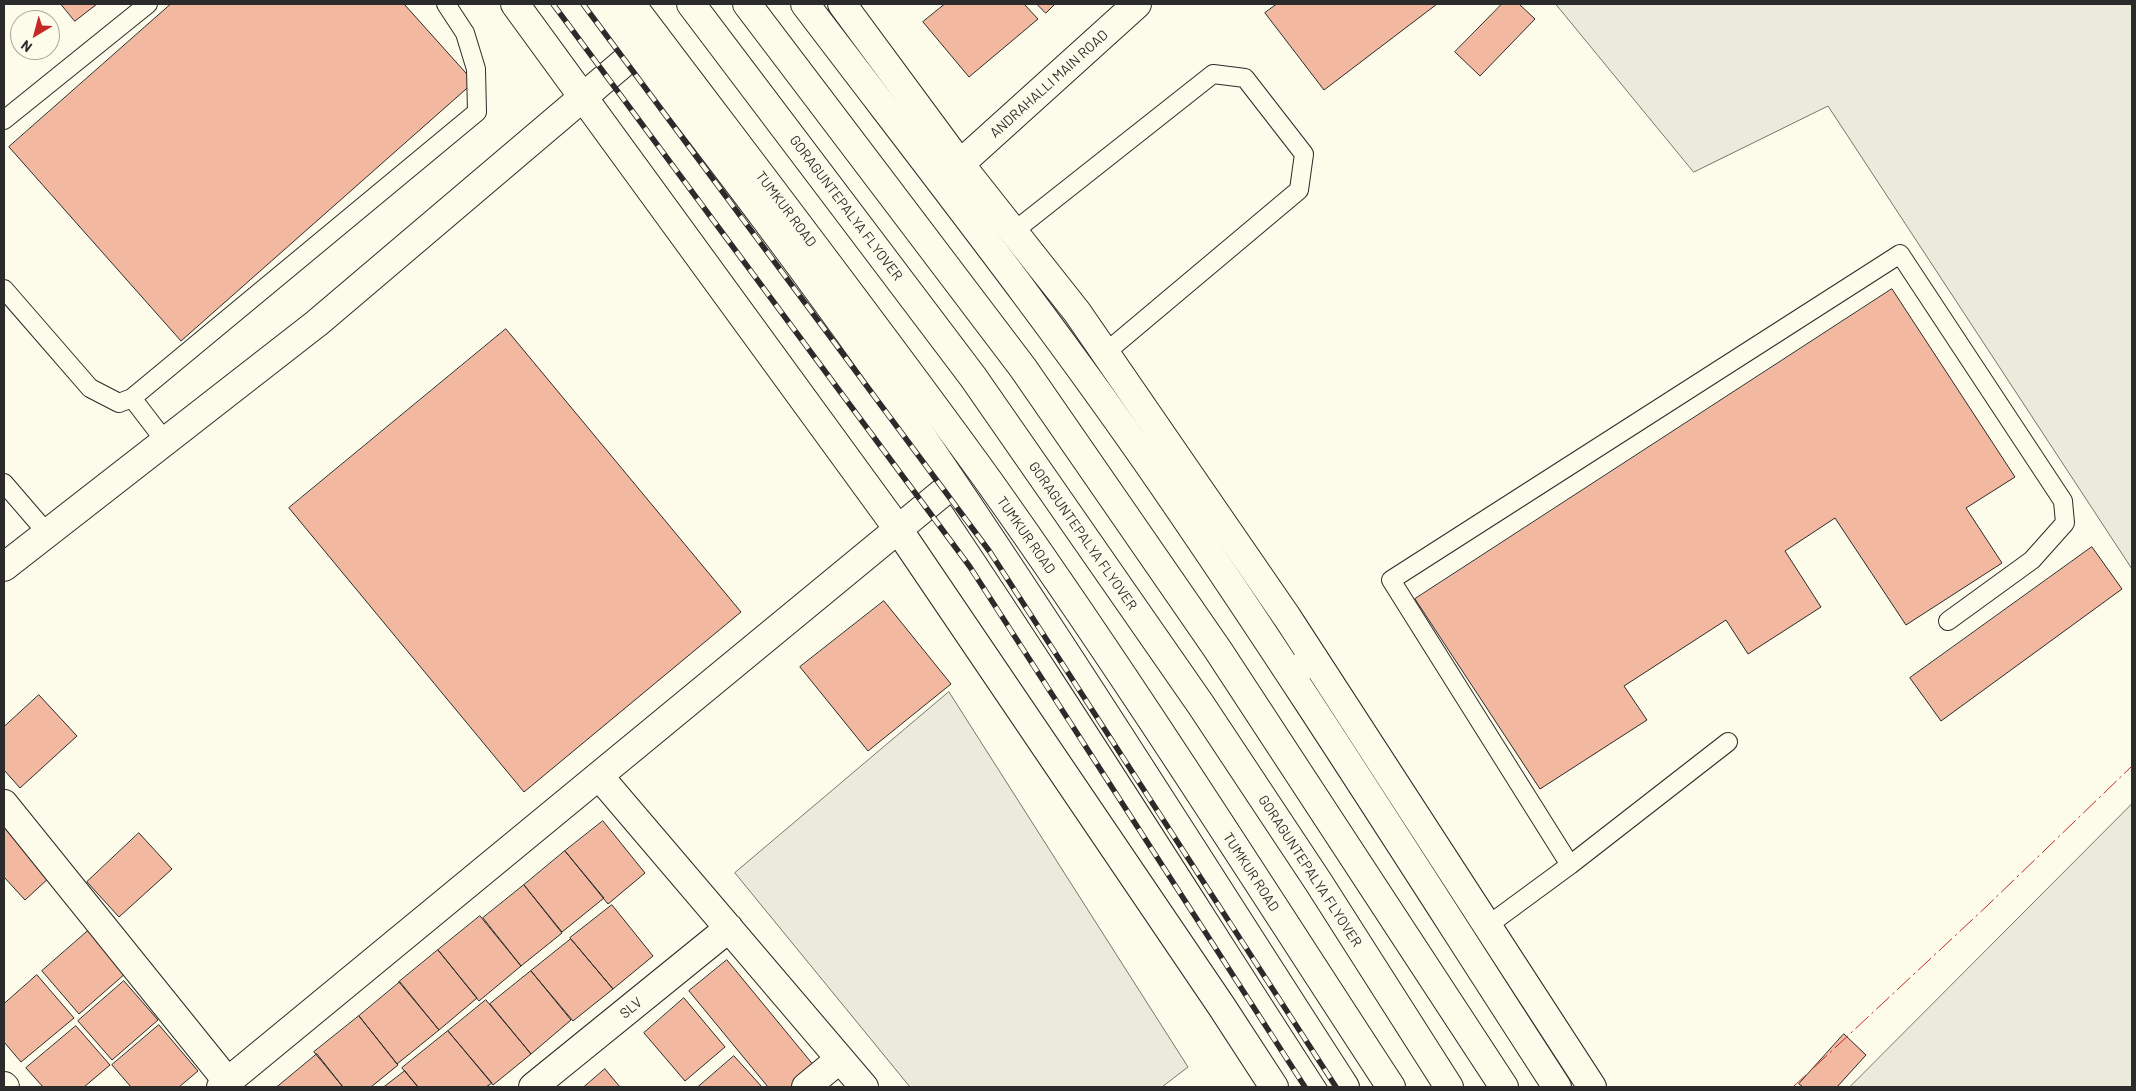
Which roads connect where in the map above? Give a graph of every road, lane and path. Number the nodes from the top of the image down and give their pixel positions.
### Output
1 (148, 4) edge
2 (446, 4) edge
3 (515, 4) edge
4 (601, 4) edge
5 (631, 4) edge
6 (691, 4) edge
7 (747, 4) edge
8 (805, 4) edge
9 (842, 4) edge
10 (1137, 4) edge
11 (646, 43) junction
12 (583, 97) junction
13 (4, 120) edge
14 (960, 164) junction
15 (1013, 232) junction
16 (4, 289) edge
17 (1105, 353) junction
18 (132, 398) junction
19 (166, 441) junction
20 (4, 483) edge
21 (953, 484) junction
22 (898, 529) junction
23 (47, 533) junction
24 (4, 567) edge
25 (1948, 621) dead end
26 (1314, 659) junction
27 (1290, 674) junction
28 (1728, 742) dead end
29 (598, 776) junction
30 (4, 804) edge
31 (1570, 865) junction
32 (1488, 926) junction
33 (729, 928) junction
34 (840, 1059) junction
35 (224, 1084) edge
36 (533, 1087) edge
37 (806, 1087) edge
38 (864, 1087) edge
39 (1274, 1087) edge
40 (1346, 1087) edge
41 (1391, 1087) edge
42 (1449, 1087) edge
43 (1504, 1087) edge
44 (1557, 1087) edge
45 (1592, 1087) edge

1 - 13 lane
2 - 18 lane
3 - 12 main road
4 - 11 main road
5 - 11 main road, TUMKUR ROAD
6 - 42 main road, GORAGUNTEPALYA FLYOVER
7 - 43 main road
8 - 27 main road
9 - 14 main road
10 - 14 main road, ANDRAHALLI MAIN ROAD
11 - 12 main road
11 - 21 main road
11 - 41 main road, TUMKUR ROAD
12 - 19 main road
12 - 22 main road
14 - 15 main road
15 - 17 main road
15 - 17 lane
16 - 18 lane
17 - 26 main road
18 - 19 lane
19 - 23 main road
20 - 23 lane
21 - 22 main road
21 - 40 main road
22 - 29 main road
22 - 39 main road
23 - 24 main road
25 - 31 lane
26 - 27 main road
26 - 32 main road
27 - 44 main road
28 - 31 lane
29 - 33 main road
29 - 35 main road
30 - 35 main road
31 - 32 lane
32 - 45 main road
33 - 34 main road
33 - 36 main road, SLV
34 - 37 main road
34 - 38 main road

